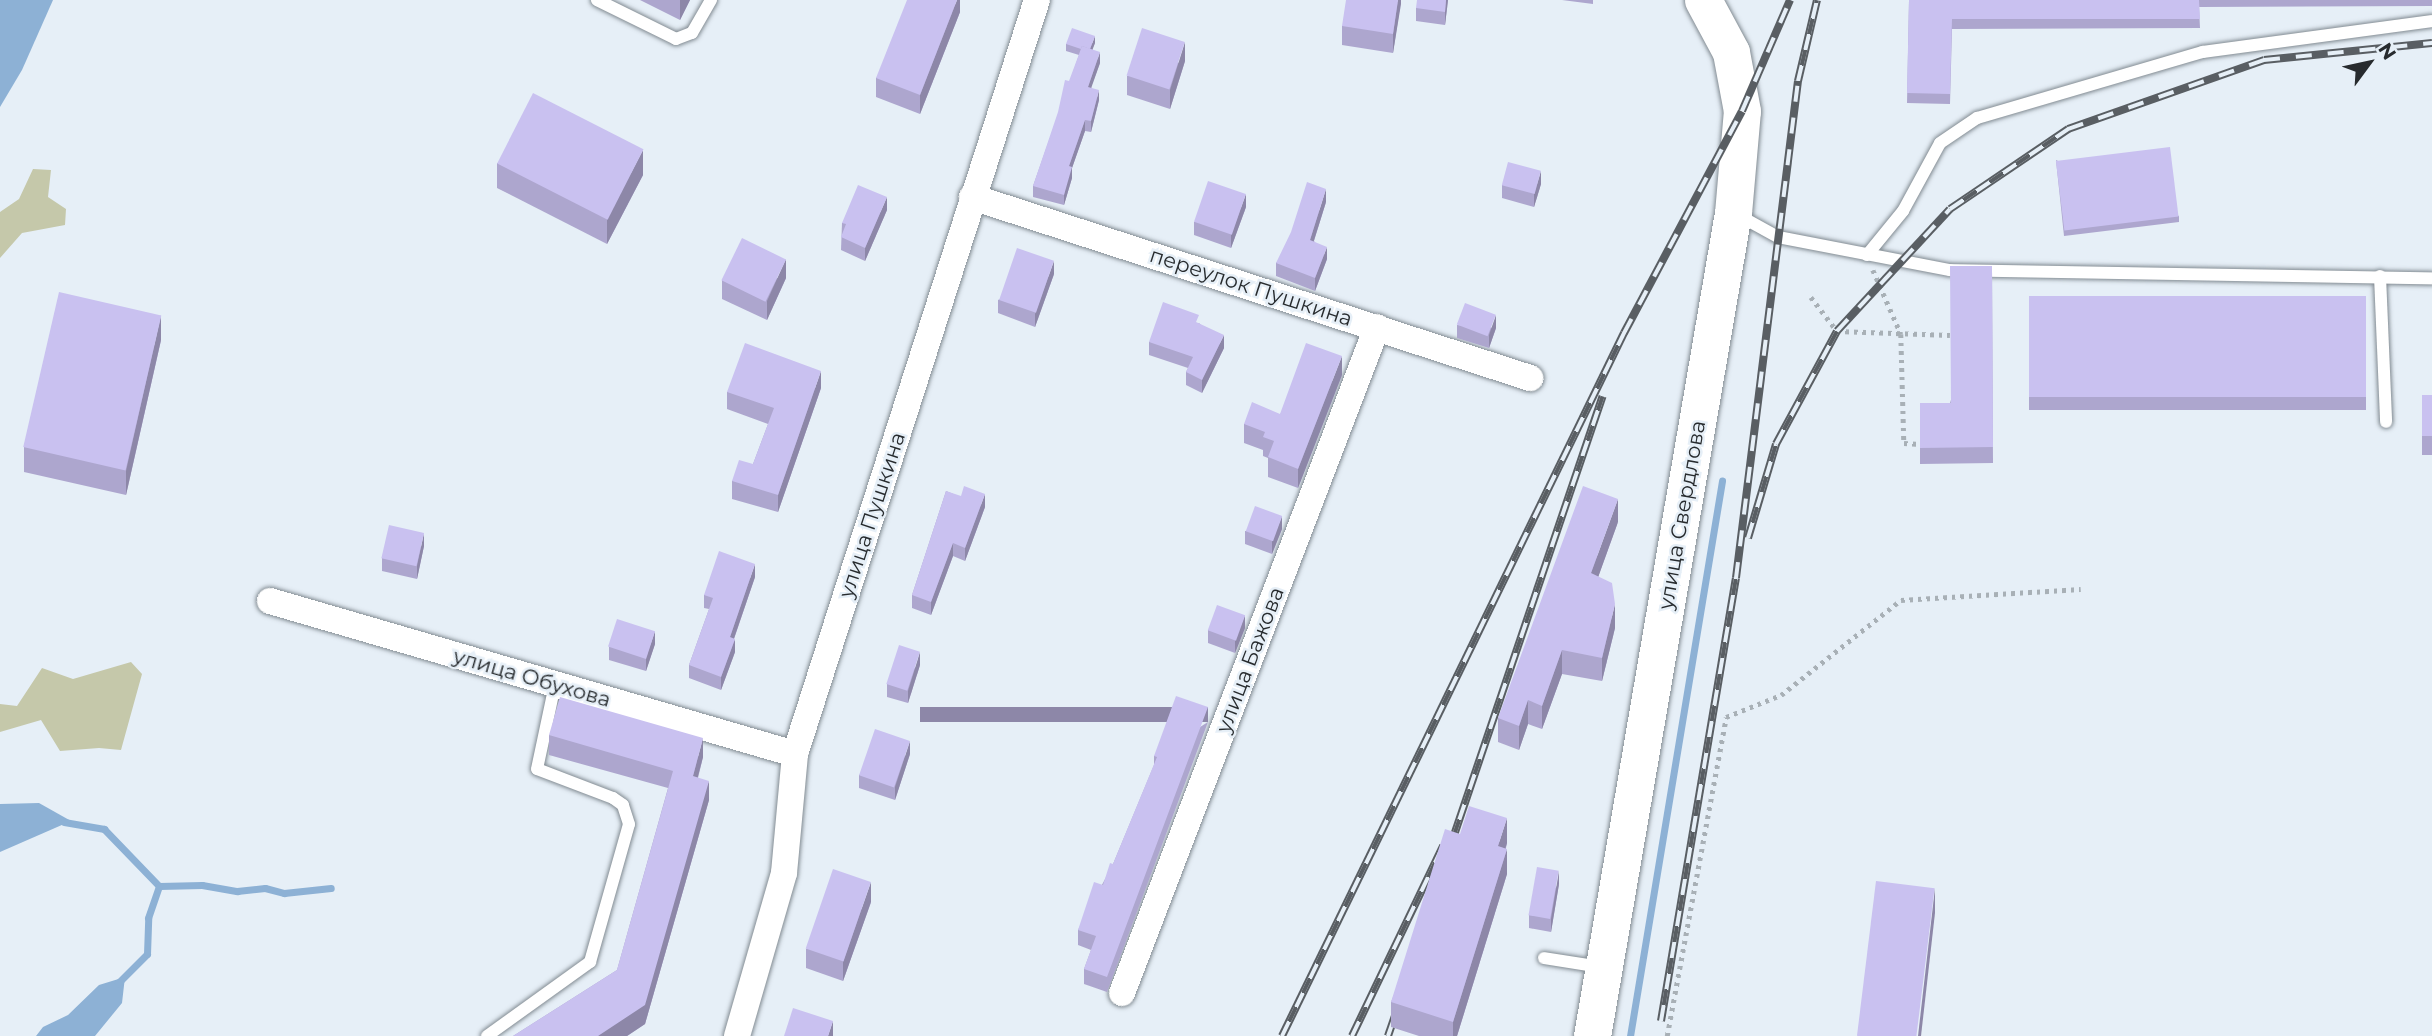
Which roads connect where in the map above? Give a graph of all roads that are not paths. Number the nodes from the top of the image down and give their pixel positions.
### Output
1 (597, 0) edge
2 (711, 0) edge
3 (1037, 0) edge
4 (1703, 0) edge
5 (2432, 20) edge
6 (972, 197) junction
7 (1733, 213) junction
8 (1867, 256) junction
9 (2380, 276) junction
10 (2432, 278) edge
11 (1377, 327) junction
12 (1530, 377) dead end
13 (2386, 422) dead end
14 (270, 601) dead end
15 (555, 684) junction
16 (795, 754) junction
17 (1544, 957) dead end
18 (1605, 968) junction
19 (1122, 993) dead end
20 (487, 1036) edge
21 (737, 1036) edge
22 (1592, 1036) edge

1 - 2 lane
3 - 6 street, улица Пушкина
4 - 7 main road, улица Свердлова
5 - 8 lane
6 - 11 street, переулок Пушкина
6 - 16 street, улица Пушкина
7 - 8 lane
7 - 18 main road, улица Свердлова
8 - 9 lane
9 - 10 lane
9 - 13 lane
11 - 12 street, переулок Пушкина
11 - 19 street, улица Бажова
14 - 15 street, улица Обухова
15 - 16 street, улица Обухова
15 - 20 lane
16 - 21 street, улица Пушкина
17 - 18 lane
18 - 22 main road, улица Свердлова

